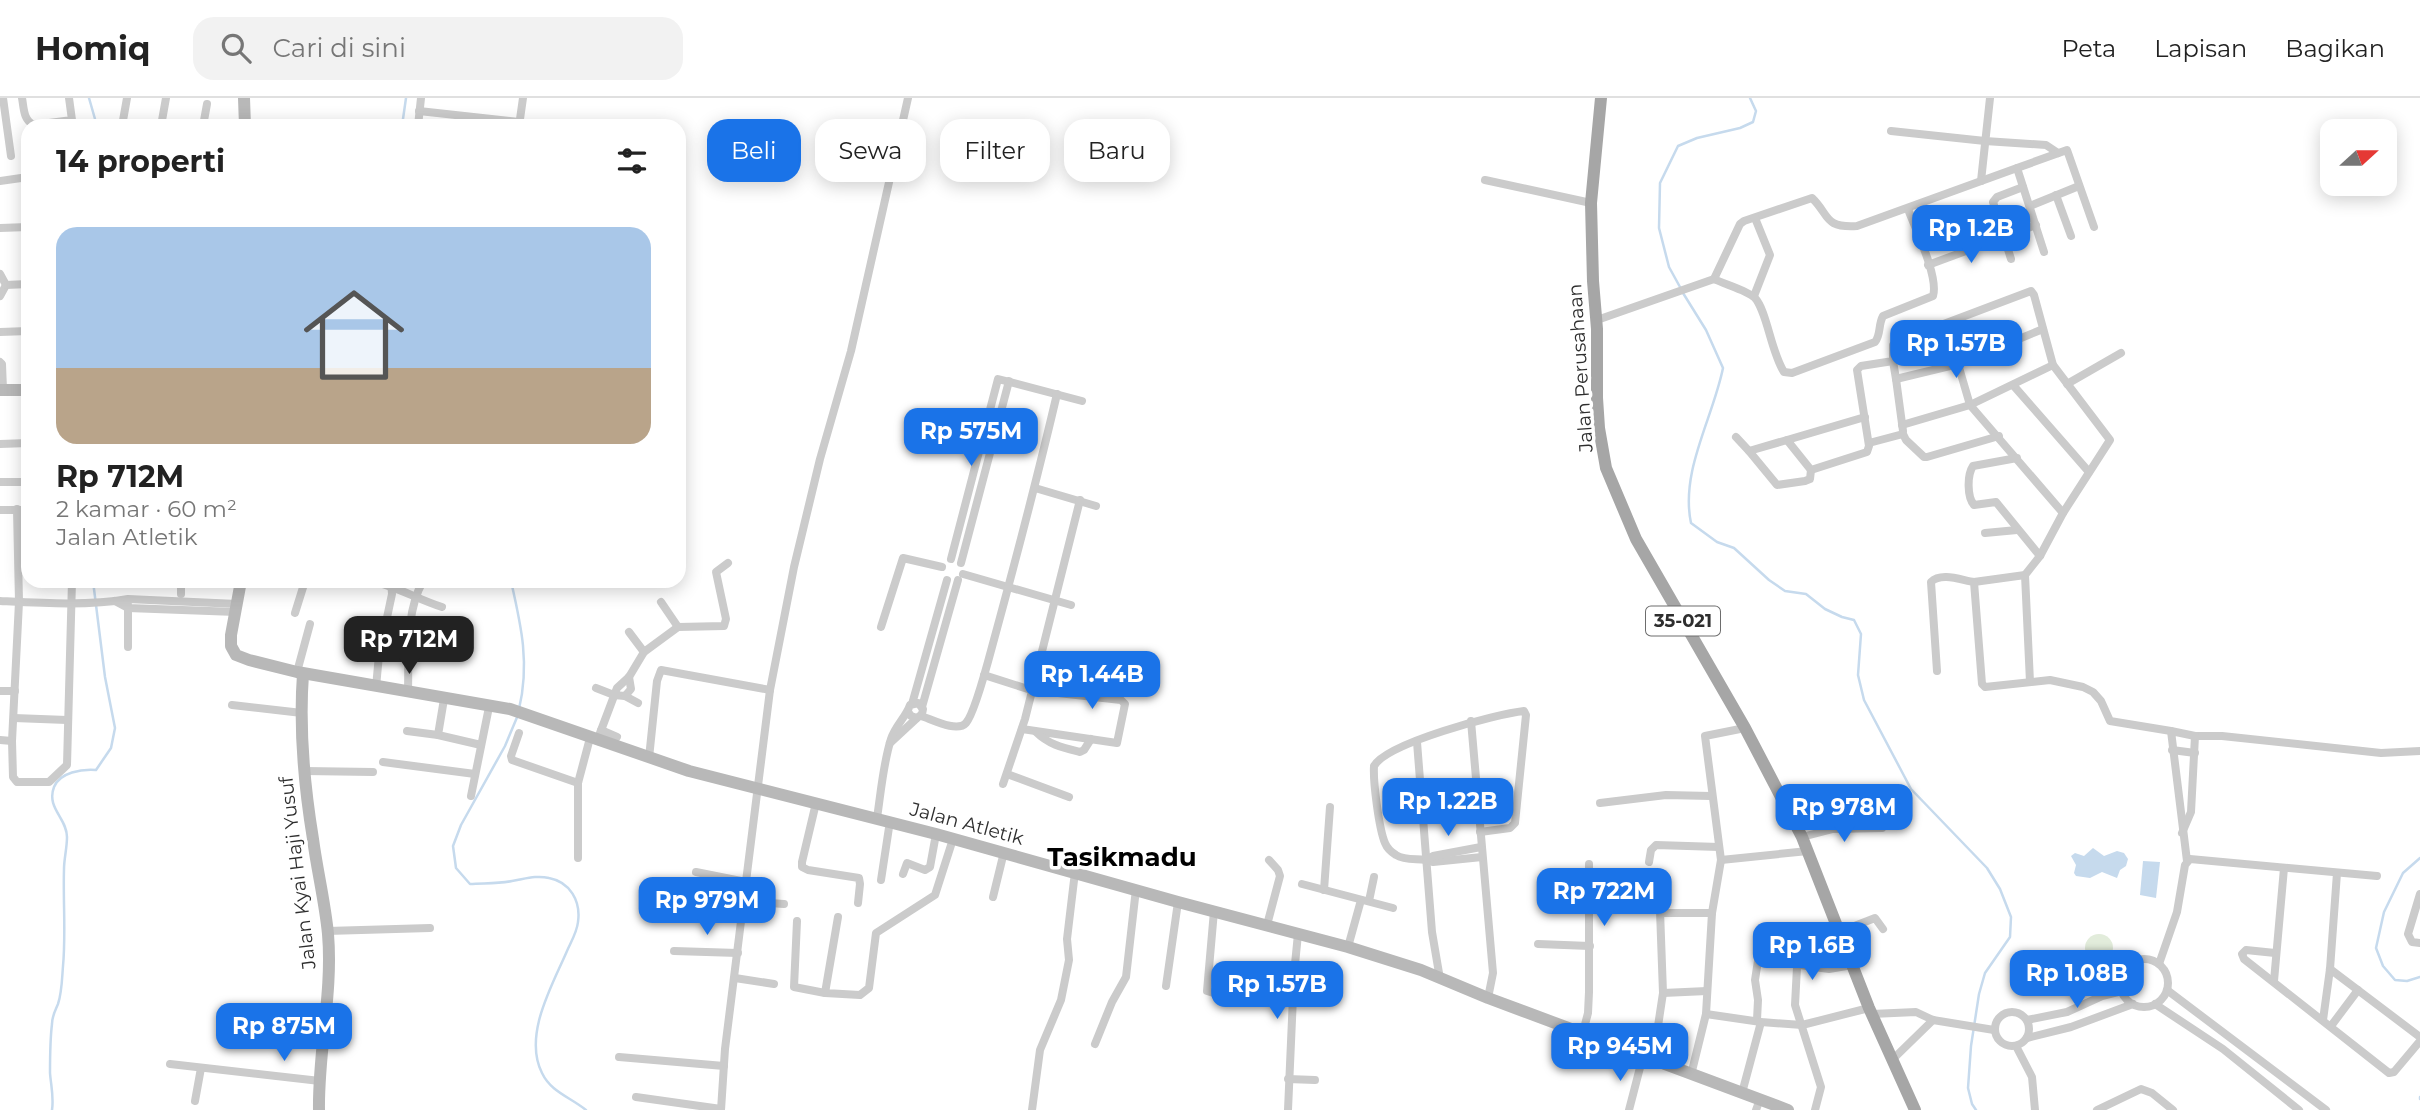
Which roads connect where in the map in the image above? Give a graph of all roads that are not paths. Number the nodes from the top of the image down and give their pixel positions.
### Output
1 (3, 98) edge
2 (22, 98) edge
3 (69, 98) edge
4 (127, 98) edge
5 (166, 98) edge
6 (244, 98) edge
7 (421, 98) edge
8 (523, 98) edge
9 (908, 98) edge
10 (1601, 98) edge
11 (1990, 98) edge
12 (207, 104) dead end
13 (419, 111) junction
14 (26, 119) edge
15 (72, 119) edge
16 (123, 119) edge
17 (162, 119) edge
18 (204, 119) edge
19 (245, 119) edge
20 (418, 119) edge
21 (481, 119) edge
22 (520, 119) edge
23 (1891, 131) dead end
24 (1985, 141) junction
25 (2058, 153) junction
26 (11, 156) dead end
27 (2017, 168) junction
28 (21, 178) edge
29 (1485, 180) dead end
30 (0, 181) edge
31 (1981, 181) junction
32 (2079, 186) junction
33 (2023, 187) junction
34 (2056, 195) junction
35 (1591, 203) junction
36 (2030, 206) junction
37 (1908, 209) junction
38 (1755, 218) junction
39 (2036, 225) junction
40 (21, 227) edge
41 (2094, 227) dead end
42 (0, 228) edge
43 (2071, 236) dead end
44 (2003, 237) junction
45 (2044, 252) dead end
46 (2011, 259) dead end
47 (1928, 265) junction
48 (0, 274) edge
49 (1714, 279) junction
50 (21, 284) edge
51 (6, 285) junction
52 (0, 296) edge
53 (1754, 296) junction
54 (1597, 320) junction
55 (2043, 329) junction
56 (21, 331) edge
57 (0, 332) edge
58 (2121, 353) dead end
59 (1893, 361) junction
60 (0, 362) edge
61 (1958, 364) junction
62 (2053, 365) junction
63 (1896, 379) junction
64 (1009, 382) junction
65 (2067, 384) junction
66 (2013, 386) junction
67 (2, 390) edge
68 (21, 390) edge
69 (1057, 394) junction
70 (1082, 401) dead end
71 (1970, 404) junction
72 (1865, 417) junction
73 (1902, 429) junction
74 (1998, 436) junction
75 (1736, 437) dead end
76 (1787, 440) junction
77 (0, 443) edge
78 (21, 443) edge
79 (1869, 443) junction
80 (1749, 451) junction
81 (2017, 458) junction
82 (1811, 470) junction
83 (973, 471) junction
84 (2089, 472) junction
85 (984, 474) junction
86 (0, 482) edge
87 (21, 482) edge
88 (1035, 488) junction
89 (1080, 500) junction
90 (1096, 506) dead end
91 (17, 509) junction
92 (21, 509) edge
93 (0, 510) edge
94 (2063, 513) junction
95 (2017, 530) junction
96 (1985, 533) dead end
97 (2040, 556) junction
98 (951, 559) junction
99 (728, 563) dead end
100 (961, 563) junction
101 (942, 567) junction
102 (2025, 575) junction
103 (961, 577) junction
104 (947, 580) junction
105 (1974, 582) junction
106 (1009, 586) junction
107 (72, 588) edge
108 (181, 588) edge
109 (240, 588) edge
110 (303, 588) edge
111 (391, 588) edge
112 (400, 588) edge
113 (421, 588) edge
114 (181, 594) dead end
115 (128, 598) junction
116 (416, 598) junction
117 (1054, 600) junction
118 (0, 601) edge
119 (19, 601) junction
120 (115, 601) junction
121 (73, 602) junction
122 (661, 602) dead end
123 (1071, 605) dead end
124 (442, 607) dead end
125 (128, 608) junction
126 (236, 608) junction
127 (295, 613) dead end
128 (310, 624) dead end
129 (678, 627) junction
130 (881, 627) dead end
131 (629, 632) dead end
132 (128, 647) dead end
133 (644, 652) junction
134 (1937, 671) dead end
135 (300, 673) junction
136 (984, 675) junction
137 (629, 677) junction
138 (2030, 682) junction
139 (376, 687) junction
140 (596, 688) dead end
141 (770, 690) junction
142 (1031, 690) junction
143 (0, 691) edge
144 (15, 691) junction
145 (408, 692) junction
146 (614, 695) junction
147 (625, 696) junction
148 (444, 699) junction
149 (638, 703) dead end
150 (232, 705) dead end
151 (489, 706) junction
152 (910, 708) junction
153 (302, 713) junction
154 (920, 713) junction
155 (15, 718) junction
156 (67, 720) junction
157 (1471, 721) junction
158 (1745, 728) junction
159 (1022, 729) junction
160 (407, 731) dead end
161 (1035, 731) junction
162 (2171, 731) junction
163 (519, 733) dead end
164 (438, 734) junction
165 (2195, 736) junction
166 (596, 737) junction
167 (617, 737) dead end
168 (1091, 739) junction
169 (0, 740) edge
170 (12, 741) junction
171 (1417, 742) junction
172 (890, 743) junction
173 (481, 745) junction
174 (2172, 750) junction
175 (2420, 751) edge
176 (2195, 753) junction
177 (649, 758) junction
178 (383, 762) dead end
179 (305, 771) junction
180 (373, 772) dead end
181 (475, 774) junction
182 (1007, 774) junction
183 (578, 783) junction
184 (1003, 784) dead end
185 (757, 789) junction
186 (471, 796) dead end
187 (1711, 796) junction
188 (1069, 797) dead end
189 (816, 803) junction
190 (1600, 803) dead end
191 (1330, 807) dead end
192 (884, 820) junction
193 (1882, 828) dead end
194 (1480, 832) junction
195 (2182, 833) junction
196 (936, 834) junction
197 (1802, 837) junction
198 (953, 839) junction
199 (1481, 847) junction
200 (1719, 847) junction
201 (1808, 851) junction
202 (1004, 852) junction
203 (1482, 857) junction
204 (578, 858) dead end
205 (1427, 859) junction
206 (1269, 860) dead end
207 (1721, 860) junction
208 (2188, 861) junction
209 (1649, 862) dead end
210 (1589, 864) dead end
211 (2284, 868) junction
212 (696, 872) dead end
213 (1075, 872) junction
214 (2337, 873) junction
215 (903, 874) dead end
216 (2377, 876) dead end
217 (1374, 877) dead end
218 (881, 880) dead end
219 (746, 882) junction
220 (1659, 883) dead end
221 (1303, 884) dead end
222 (1136, 889) junction
223 (1324, 890) junction
224 (2420, 894) edge
225 (993, 897) dead end
226 (743, 901) junction
227 (1365, 901) junction
228 (1178, 902) junction
229 (858, 903) dead end
230 (784, 904) dead end
231 (1393, 908) dead end
232 (1214, 911) junction
233 (1661, 913) junction
234 (1712, 913) junction
235 (838, 917) dead end
236 (797, 921) dead end
237 (1267, 925) junction
238 (430, 928) dead end
239 (1883, 929) dead end
240 (327, 931) junction
241 (1839, 932) junction
242 (1298, 934) junction
243 (2420, 943) edge
244 (1538, 944) dead end
245 (1590, 946) junction
246 (1348, 947) junction
247 (674, 951) dead end
248 (738, 953) junction
249 (2275, 953) junction
250 (2159, 964) junction
251 (1798, 965) junction
252 (1852, 965) junction
253 (2330, 969) junction
254 (735, 978) junction
255 (1440, 979) junction
256 (2274, 981) junction
257 (774, 984) dead end
258 (1166, 986) dead end
259 (2167, 990) junction
260 (2358, 990) junction
261 (1707, 991) junction
262 (2122, 991) junction
263 (825, 993) junction
264 (1663, 993) junction
265 (1488, 998) junction
266 (1233, 999) dead end
267 (2133, 1004) junction
268 (2155, 1004) junction
269 (1870, 1011) junction
270 (1706, 1014) junction
271 (1933, 1020) junction
272 (2027, 1020) junction
273 (2323, 1020) junction
274 (1759, 1021) junction
275 (1802, 1025) junction
276 (2331, 1026) junction
277 (1990, 1029) junction
278 (1583, 1032) junction
279 (2027, 1038) junction
280 (2420, 1039) edge
281 (1095, 1044) dead end
282 (2016, 1046) junction
283 (619, 1056) dead end
284 (1648, 1057) junction
285 (1892, 1060) junction
286 (170, 1064) dead end
287 (724, 1066) junction
288 (201, 1068) junction
289 (1691, 1075) junction
290 (1288, 1079) junction
291 (1315, 1080) dead end
292 (320, 1081) junction
293 (1742, 1093) junction
294 (636, 1097) dead end
295 (195, 1101) dead end
296 (1758, 1105) edge
297 (319, 1110) edge
298 (721, 1110) edge
299 (1032, 1110) edge
300 (1288, 1110) edge
301 (1629, 1110) edge
302 (1788, 1110) edge
303 (1815, 1110) edge
304 (1915, 1110) edge
305 (2035, 1110) edge
306 (2097, 1110) edge
307 (2173, 1110) edge
308 (2299, 1110) edge
309 (2326, 1110) edge

1 - 26 street
2 - 14 street
3 - 15 street
4 - 16 street
5 - 17 street
6 - 19 street
7 - 13 street
8 - 22 street
9 - 141 street
10 - 35 main road, Jalan Perusahaan / 35-021
11 - 24 street
12 - 18 street
13 - 20 street
13 - 21 street
23 - 24 street
24 - 25 street
24 - 31 street
25 - 27 street
25 - 32 street
27 - 31 street
27 - 33 street
28 - 30 street
29 - 35 street
31 - 37 street
32 - 34 street
32 - 41 street
33 - 36 street
33 - 44 street
34 - 36 street
34 - 43 street
35 - 54 main road, Jalan Perusahaan / 35-021
36 - 39 street
37 - 38 street
37 - 47 street
38 - 49 street
38 - 53 street
39 - 44 street
39 - 45 street
40 - 42 street
44 - 46 street
44 - 47 street
47 - 53 street
48 - 51 street
49 - 53 street
49 - 54 street
50 - 51 street
51 - 52 street
54 - 158 main road, Jalan Perusahaan / 35-021
55 - 59 street
55 - 61 street
55 - 62 street
56 - 57 street
58 - 65 street
59 - 63 street
59 - 72 street
60 - 67 street
61 - 63 street
61 - 71 street
62 - 65 street
62 - 66 street
63 - 73 street
64 - 69 street
64 - 83 street
64 - 85 street
65 - 84 street
66 - 71 street
66 - 84 street
67 - 68 street
69 - 70 street
69 - 88 street
71 - 73 street
71 - 74 street
72 - 76 street
72 - 79 street
73 - 74 street
73 - 79 street
74 - 81 street
75 - 80 street
76 - 80 street
76 - 82 street
77 - 78 street
79 - 82 street
80 - 82 street
81 - 94 street
81 - 95 street
83 - 85 street
83 - 98 street
84 - 94 street
85 - 100 street
86 - 87 street
88 - 89 street
88 - 106 street
89 - 90 street
89 - 117 street
91 - 92 street
91 - 93 street
91 - 119 street
94 - 97 street
95 - 96 street
95 - 97 street
97 - 102 street
98 - 100 street
98 - 101 street
99 - 129 street
100 - 103 street
101 - 104 street
101 - 130 street
102 - 105 street
102 - 138 street
103 - 104 street
103 - 106 street
103 - 154 street
104 - 152 street
105 - 134 street
105 - 138 street
106 - 117 street
106 - 136 street
107 - 121 street
108 - 114 street
109 - 126 street, Jalan Atletik
110 - 127 street
111 - 139 street
112 - 116 street
113 - 116 street
115 - 120 street
115 - 125 street
115 - 126 street
116 - 124 street
116 - 145 street
117 - 123 street
117 - 142 street
118 - 119 street
119 - 121 street
119 - 144 street
120 - 121 street
120 - 125 street
121 - 156 street
122 - 129 street
125 - 126 street
125 - 132 street
126 - 135 street, Jalan Atletik
128 - 135 street
129 - 133 street
131 - 133 street
133 - 137 street
135 - 139 street, Jalan Atletik
135 - 153 street, Jalan Kyai Haji Yusuf
136 - 142 street
136 - 154 street
137 - 146 street
137 - 147 street
138 - 162 street
139 - 145 street, Jalan Atletik
140 - 146 street
141 - 177 street
141 - 185 street
142 - 159 street
142 - 168 street
143 - 144 street
144 - 155 street
145 - 148 street, Jalan Atletik
146 - 147 street
146 - 166 street
147 - 149 street
148 - 151 street, Jalan Atletik
148 - 164 street
150 - 153 street
151 - 166 street, Jalan Atletik
151 - 173 street
152 - 154 street
152 - 154 street
152 - 172 street
153 - 179 street, Jalan Kyai Haji Yusuf
154 - 172 street
155 - 156 street
155 - 170 street
156 - 170 street
157 - 171 street
157 - 194 street
157 - 194 street
158 - 187 street
158 - 197 main road, Jalan Perusahaan / 35-021
159 - 161 street
159 - 182 street
160 - 164 street
161 - 168 street
161 - 168 street
162 - 165 street
162 - 174 street
163 - 183 street
164 - 173 street
165 - 175 street
165 - 176 street
166 - 167 street
166 - 177 street, Jalan Atletik
166 - 183 street
169 - 170 street
171 - 205 street
171 - 205 street
172 - 192 street
173 - 181 street
174 - 176 street
174 - 195 street
176 - 195 street
177 - 185 street, Jalan Atletik
178 - 181 street
179 - 180 street
179 - 240 street, Jalan Kyai Haji Yusuf
181 - 186 street
182 - 184 street
182 - 188 street
183 - 204 street
185 - 189 street, Jalan Atletik
185 - 219 street
187 - 190 street
187 - 200 street
189 - 192 street, Jalan Atletik
189 - 229 street
191 - 223 street
192 - 196 street, Jalan Atletik
192 - 218 street
193 - 197 street
194 - 199 street
195 - 208 street
196 - 198 street, Jalan Atletik
196 - 215 street
197 - 201 main road, Jalan Perusahaan / 35-021
198 - 202 street, Jalan Atletik
198 - 263 street
199 - 203 street
199 - 205 street
200 - 207 street
200 - 209 street
201 - 207 street
201 - 241 main road, Jalan Perusahaan / 35-021
202 - 213 street, Jalan Atletik
202 - 225 street
203 - 205 street
203 - 265 street
205 - 255 street
206 - 237 street
207 - 234 street
208 - 211 street
208 - 250 street
210 - 245 street
211 - 214 street
211 - 249 street
212 - 219 street
213 - 222 street, Jalan Atletik
213 - 299 street
214 - 216 street
214 - 253 street
217 - 227 street
219 - 226 street
220 - 233 street
221 - 223 street
222 - 228 street, Jalan Atletik
222 - 281 street
223 - 227 street
224 - 243 street
226 - 230 street
226 - 248 street
227 - 231 street
227 - 246 street
228 - 232 street, Jalan Atletik
228 - 258 street
232 - 237 street, Jalan Atletik
232 - 266 street
233 - 234 street
233 - 264 street
234 - 261 street
235 - 263 street
236 - 263 street
237 - 242 street, Jalan Atletik
238 - 240 street
239 - 241 street
240 - 292 street, Jalan Kyai Haji Yusuf
241 - 252 main road, Jalan Perusahaan / 35-021
242 - 246 street, Jalan Atletik
242 - 290 street
244 - 245 street
245 - 278 street
246 - 255 street, Jalan Atletik
247 - 248 street
248 - 254 street
249 - 256 street
249 - 256 street
250 - 259 street
250 - 262 street
251 - 252 street
251 - 274 street
251 - 275 street
252 - 269 main road, Jalan Perusahaan / 35-021
253 - 260 street
253 - 273 street
254 - 257 street
254 - 287 street
255 - 265 street, Jalan Atletik
256 - 273 street
259 - 268 street
259 - 309 street
260 - 276 street
260 - 280 street
261 - 264 street
261 - 270 street
262 - 267 street
262 - 272 street
264 - 284 street
265 - 278 street, Jalan Atletik
267 - 268 street
267 - 279 street
268 - 308 street
269 - 271 street
269 - 275 street
269 - 285 main road, Jalan Perusahaan / 35-021
270 - 274 street
270 - 289 street
271 - 277 street
271 - 285 street
272 - 277 street
272 - 279 street
273 - 276 street
274 - 275 street
274 - 293 street
275 - 303 street
276 - 280 street
277 - 282 street
278 - 284 street, Jalan Atletik
279 - 282 street
282 - 305 street
283 - 287 street
284 - 289 street, Jalan Atletik
284 - 301 street
285 - 304 main road, Jalan Perusahaan / 35-021
286 - 288 street
287 - 298 street
288 - 292 street
288 - 295 street
289 - 293 street, Jalan Atletik
290 - 291 street
290 - 300 street
292 - 297 street, Jalan Kyai Haji Yusuf
293 - 296 street, Jalan Atletik
294 - 298 street
296 - 302 street, Jalan Atletik
306 - 307 street

